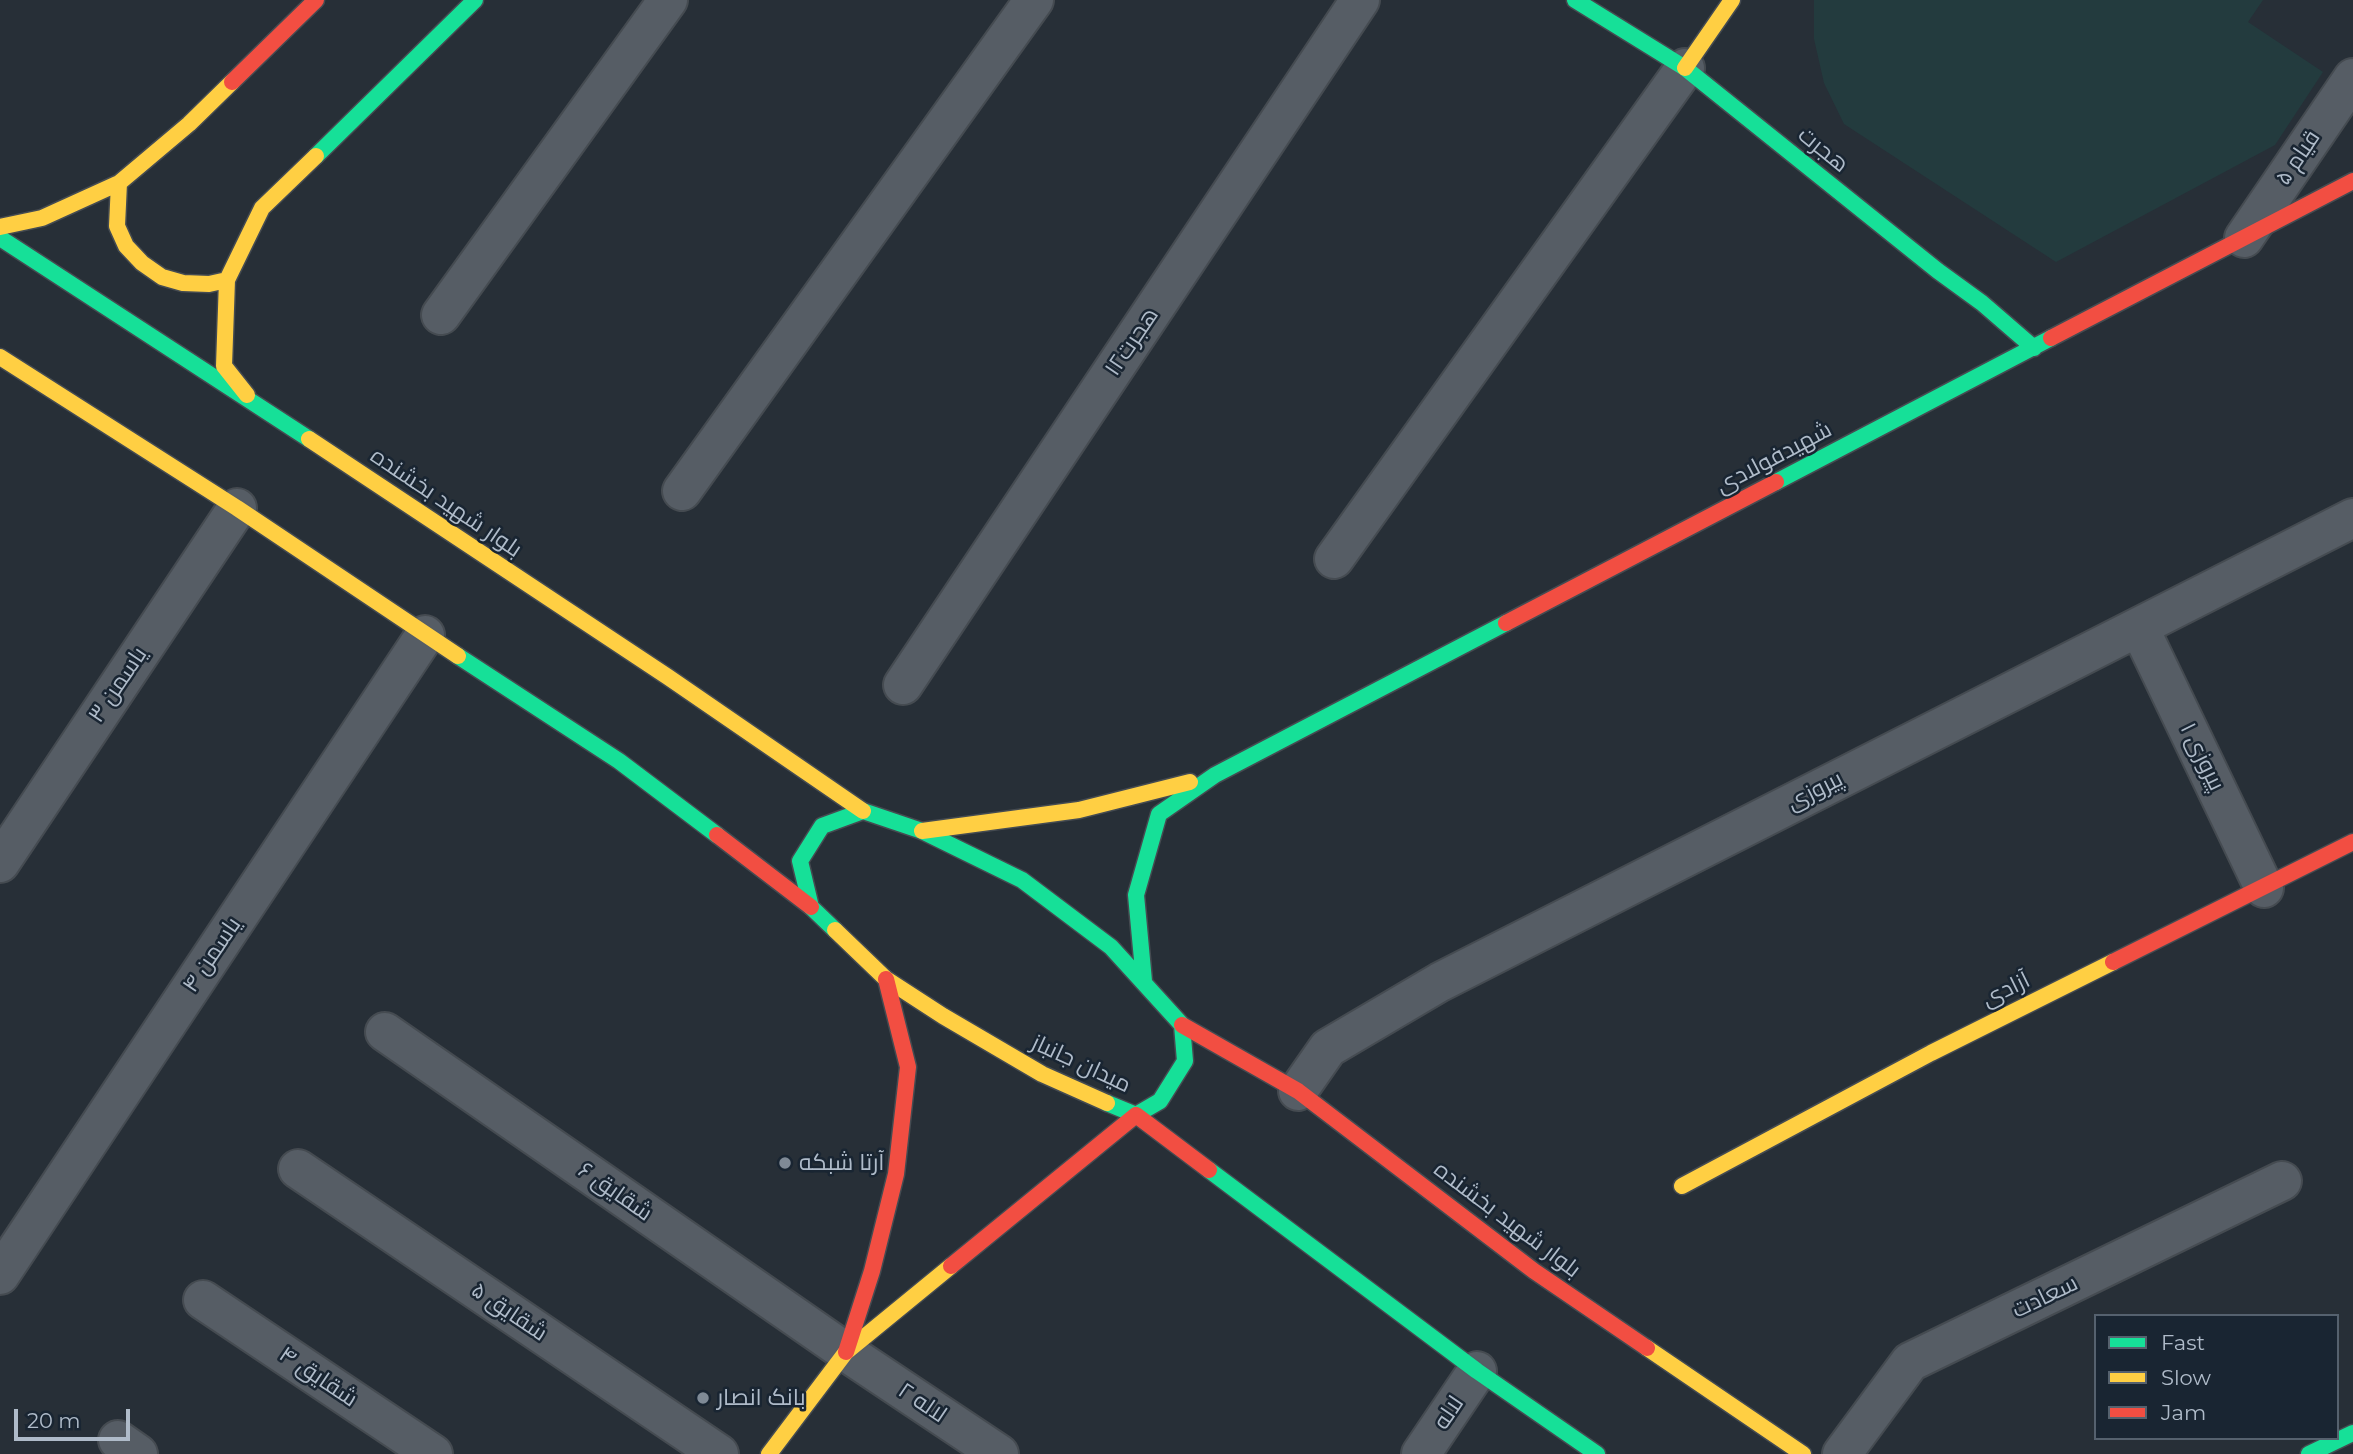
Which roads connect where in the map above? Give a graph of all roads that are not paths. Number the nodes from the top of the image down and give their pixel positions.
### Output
1 (316, 0) edge
2 (475, 0) edge
3 (668, 0) edge
4 (1034, 0) edge
5 (1360, 0) edge
6 (1575, 0) edge
7 (1732, 0) edge
8 (1685, 68) junction
9 (2353, 78) edge
10 (2353, 181) edge
11 (119, 183) junction
12 (0, 227) edge
13 (0, 238) edge
14 (2244, 238) junction
15 (227, 281) junction
16 (440, 315) dead end
17 (2034, 348) junction
18 (0, 357) edge
19 (253, 402) junction
20 (682, 491) dead end
21 (237, 508) junction
22 (2353, 518) edge
23 (1334, 559) dead end
24 (2139, 627) junction
25 (425, 635) junction
26 (903, 685) dead end
27 (1215, 775) junction
28 (863, 811) junction
29 (922, 831) junction
30 (2353, 842) edge
31 (0, 863) edge
32 (2264, 888) junction
33 (811, 907) junction
34 (886, 979) junction
35 (1144, 981) junction
36 (1182, 1025) junction
37 (384, 1032) dead end
38 (1298, 1091) junction
39 (1136, 1115) junction
40 (298, 1169) dead end
41 (2282, 1181) dead end
42 (1682, 1186) dead end
43 (0, 1275) edge
44 (203, 1300) dead end
45 (846, 1352) junction
46 (1477, 1371) junction
47 (2338, 1440) edge
48 (433, 1454) edge
49 (719, 1454) edge
50 (769, 1454) edge
51 (999, 1454) edge
52 (1421, 1454) edge
53 (1597, 1454) edge
54 (1803, 1454) edge
55 (1842, 1454) edge
56 (2309, 1454) edge

1 - 11 main road
2 - 15 main road
3 - 16 street
4 - 20 street
5 - 26 street, هجرت۱۲
6 - 8 main road, هجرت
7 - 8 main road
8 - 17 main road, هجرت
8 - 23 street
9 - 14 street, قیام ۵
10 - 14 main road, شهیدفولادی
11 - 12 main road
11 - 15 main road
13 - 19 main road, بلوار شهید بخشنده
14 - 17 main road, شهیدفولادی
15 - 19 main road
17 - 27 main road, شهیدفولادی
18 - 21 main road
19 - 28 main road, بلوار شهید بخشنده
21 - 25 main road
21 - 31 street, یاسمن ۳
22 - 24 street, پیروزی
24 - 32 street, پیروزی ۱
24 - 38 street, پیروزی
25 - 33 main road
25 - 43 street, یاسمن ۴
27 - 29 main road
27 - 35 main road
28 - 29 main road
28 - 33 main road
29 - 35 main road
30 - 32 main road, آزادی
32 - 42 main road, آزادی
33 - 34 main road, میدان جانباز
34 - 39 main road, میدان جانباز
34 - 45 main road
35 - 36 main road
36 - 38 main road, بلوار شهید بخشنده
36 - 39 main road, میدان جانباز
37 - 45 street, شقایق ۶
38 - 54 main road, بلوار شهید بخشنده
39 - 45 main road
39 - 46 main road
40 - 49 street, شقایق ۵
41 - 55 street, سعادت
44 - 48 street, شقایق ۴
45 - 50 main road
45 - 51 street, لاله ۲
46 - 52 street, لاله
46 - 53 main road
47 - 56 main road

